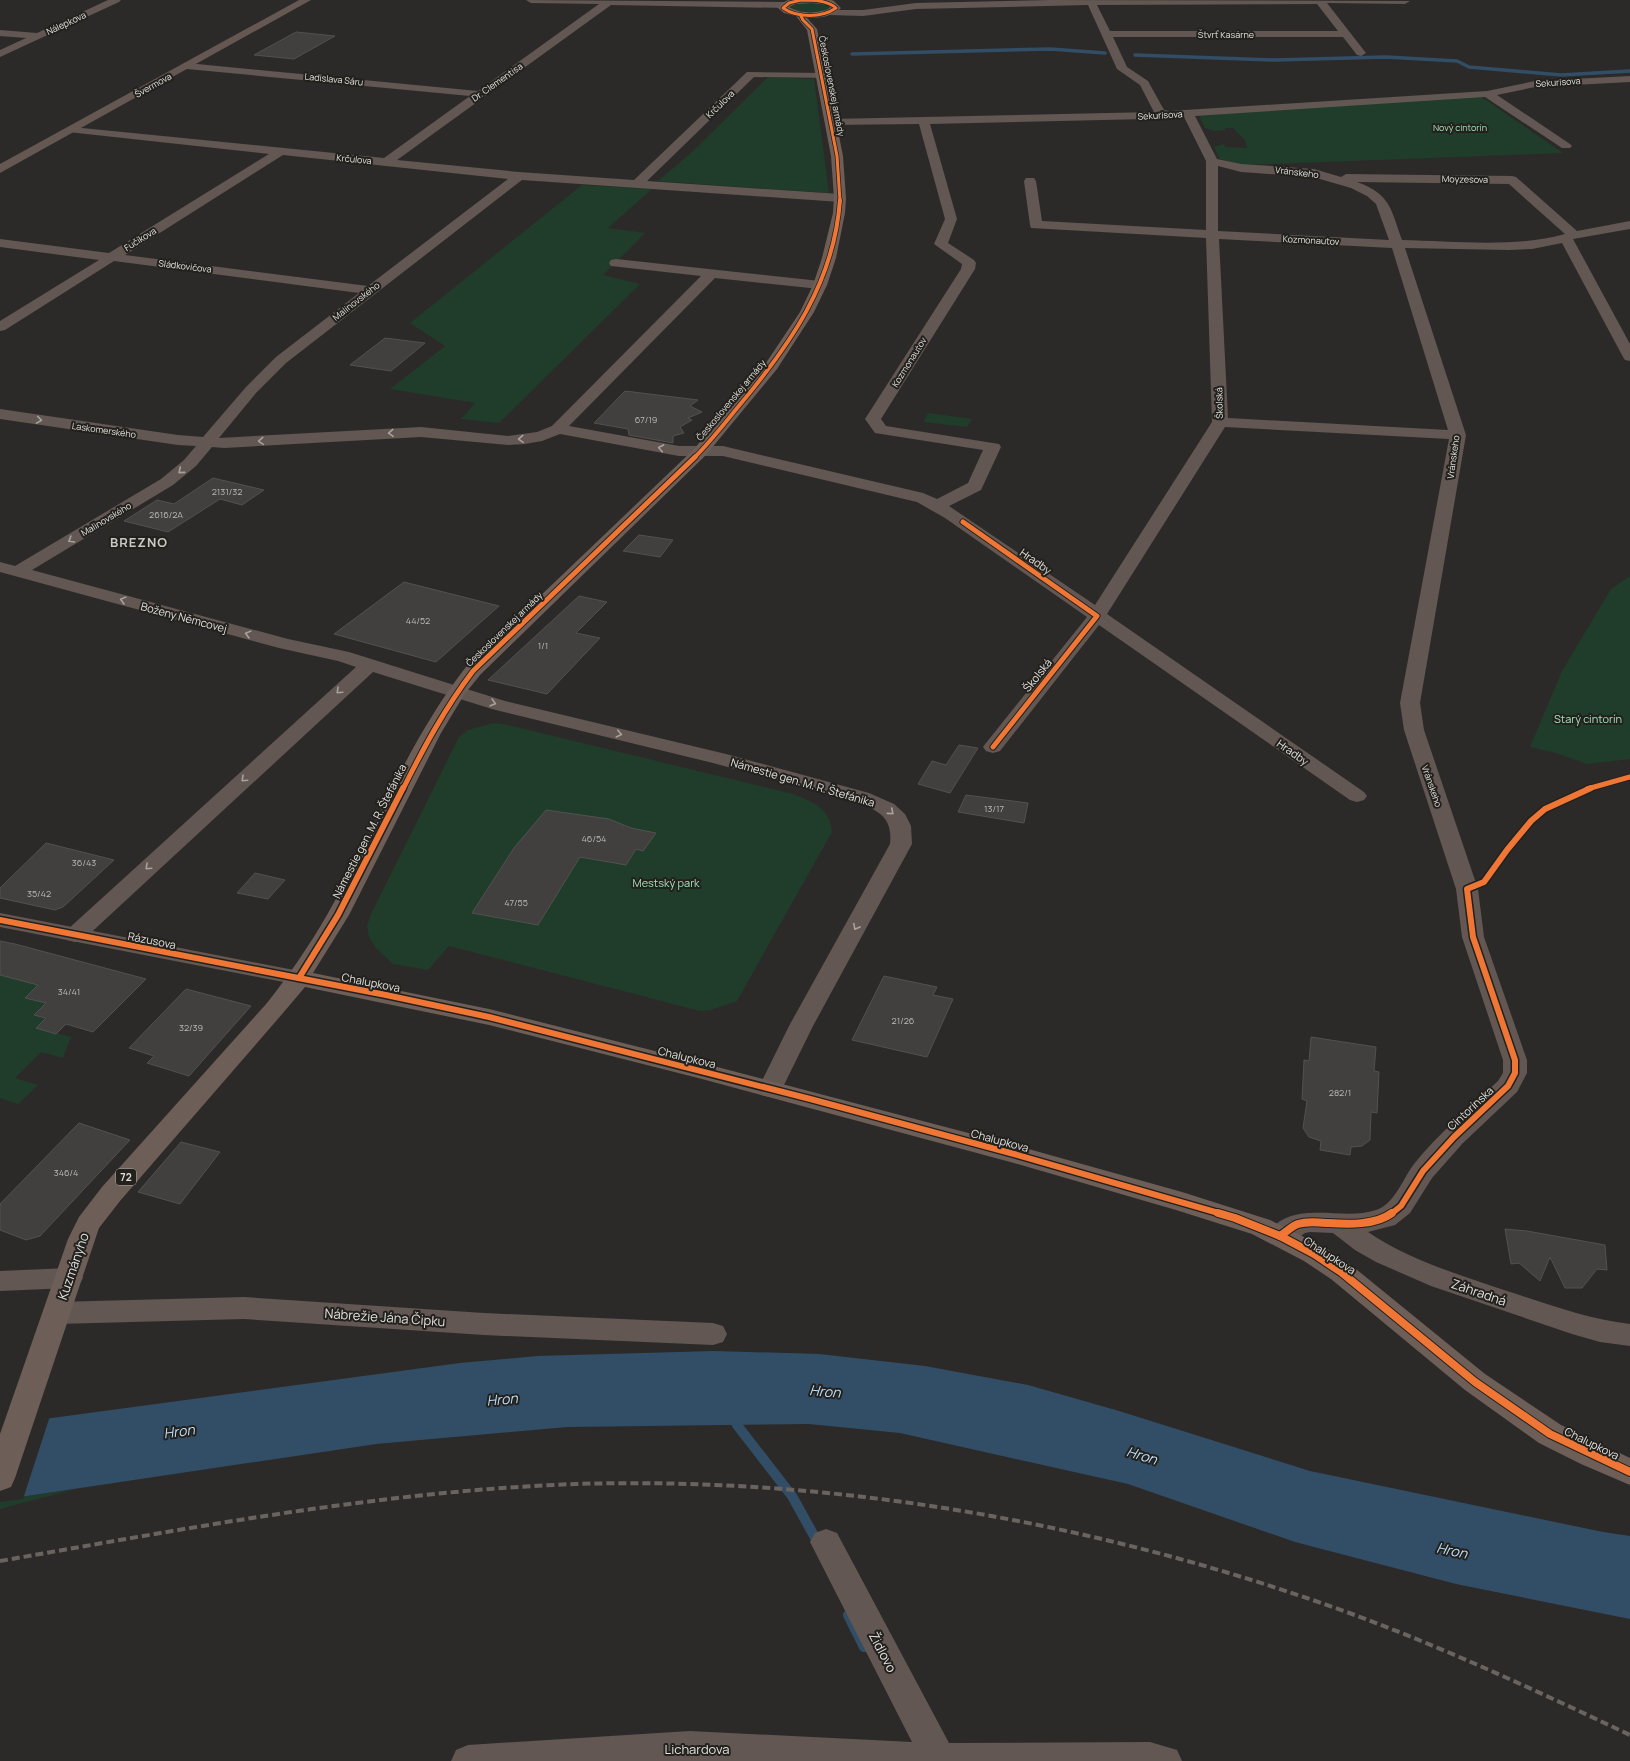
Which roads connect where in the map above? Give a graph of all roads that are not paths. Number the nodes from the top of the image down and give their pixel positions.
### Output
1 (116, 0) edge
2 (306, 0) edge
3 (531, 0) edge
4 (812, 0) edge
5 (1320, 0) edge
6 (610, 1) junction
7 (797, 1) edge
8 (1046, 1) edge
9 (1405, 1) dead end
10 (1092, 2) junction
11 (784, 7) junction
12 (832, 10) junction
13 (800, 14) junction
14 (816, 14) junction
15 (812, 30) junction
16 (0, 33) edge
17 (1106, 34) junction
18 (1346, 34) junction
19 (39, 36) junction
20 (1361, 53) dead end
21 (0, 54) edge
22 (188, 66) junction
23 (822, 76) junction
24 (1630, 79) edge
25 (480, 94) junction
26 (1488, 94) junction
27 (1188, 113) junction
28 (1167, 114) junction
29 (924, 121) junction
30 (831, 122) junction
31 (72, 130) junction
32 (1566, 146) dead end
33 (280, 152) junction
34 (1212, 161) junction
35 (385, 163) junction
36 (0, 170) edge
37 (519, 176) junction
38 (1334, 178) junction
39 (1030, 181) dead end
40 (637, 184) junction
41 (840, 198) junction
42 (1630, 225) edge
43 (1212, 235) junction
44 (1570, 236) junction
45 (0, 243) edge
46 (1397, 244) junction
47 (111, 256) junction
48 (616, 262) dead end
49 (712, 273) junction
50 (820, 285) junction
51 (370, 290) junction
52 (0, 326) edge
53 (1630, 357) edge
54 (0, 414) edge
55 (1220, 422) junction
56 (558, 429) junction
57 (1458, 435) junction
58 (207, 442) junction
59 (700, 452) junction
60 (938, 505) junction
61 (8, 569) edge
62 (1097, 616) junction
63 (369, 665) junction
64 (456, 693) junction
65 (993, 747) dead end
66 (1357, 796) dead end
67 (1467, 889) joint
68 (0, 920) edge
69 (75, 935) junction
70 (299, 978) junction
71 (770, 1088) junction
72 (1339, 1224) junction
73 (1280, 1236) junction
74 (69, 1278) junction
75 (0, 1281) edge
76 (57, 1313) junction
77 (713, 1334) dead end
78 (1630, 1335) edge
79 (1630, 1472) edge
80 (0, 1478) edge
81 (826, 1542) dead end
82 (940, 1760) edge
83 (468, 1761) edge
84 (1165, 1761) edge

1 - 19 street, Nálepkova
2 - 22 street, Švermova
3 - 6 street
4 - 7 main road
4 - 12 main road
5 - 9 street
5 - 10 street
5 - 18 street
6 - 11 street
6 - 25 street, Dr. Clementisa
7 - 11 main road
8 - 10 street
8 - 12 street
10 - 17 street
11 - 13 main road
12 - 14 main road
13 - 14 main road
13 - 15 main road, Československej armády
14 - 15 main road, Československej armády
15 - 23 main road, Československej armády
16 - 19 street, Nálepkova
17 - 18 street, Štvrť Kasárne
17 - 28 street
18 - 20 street
19 - 21 street, Nálepkova
22 - 25 street, Ladislava Sáru
22 - 31 street, Švermova
23 - 30 main road, Československej armády
23 - 40 street, Krčulova
24 - 26 street, Sekurisova
25 - 35 street, Dr. Clementisa
26 - 27 street, Sekurisova
26 - 32 street
27 - 28 street, Sekurisova
27 - 34 street, Školská
28 - 29 street, Sekurisova
29 - 30 street, Sekurisova
29 - 60 street, Kozmonautov
30 - 41 main road, Československej armády
31 - 33 street, Krčulova
31 - 36 street, Švermova
33 - 35 street, Krčulova
33 - 47 street, Fučíkova
34 - 38 street, Vránskeho
34 - 43 street, Školská
35 - 37 street, Krčulova
37 - 40 street, Krčulova
37 - 51 street, Malinovského
38 - 44 street, Moyzesova
38 - 46 street, Vránskeho
39 - 43 street, Kozmonautov
40 - 41 street, Krčulova
41 - 50 main road, Československej armády
42 - 44 street, Kozmonautov
43 - 46 street, Kozmonautov
43 - 55 street, Školská
44 - 46 street, Kozmonautov
44 - 53 street, Moyzesova
45 - 47 street, Sládkovičova
46 - 57 street, Vránskeho
47 - 51 street, Sládkovičova
47 - 52 street, Fučíkova
48 - 49 street
49 - 50 street
49 - 56 street
50 - 59 main road, Československej armády
51 - 58 street, Malinovského
54 -> 58 street, Laskomerského
55 - 57 street
55 - 62 street, Školská
56 -> 58 street
59 -> 56 street, Hradby
57 - 67 street, Vránskeho
58 -> 61 street, Malinovského
59 - 60 street, Hradby
59 - 64 main road, Československej armády
60 - 62 street, Hradby
63 -> 61 street, Boženy Němcovej
62 - 65 street, Školská
62 - 66 street, Hradby
63 - 64 street, Námestie gen. M. R. Štefánika
63 -> 69 street
64 - 70 main road, Námestie gen. M. R. Štefánika
64 -> 71 street, Námestie gen. M. R. Štefánika
67 - 72 street, Cintorínska
68 - 69 street, Rázusova
69 - 70 street, Rázusova
70 - 71 main road, Chalupkova
70 - 74 main road, Kuzmányho / 72
71 - 73 main road, Chalupkova
72 - 73 street, Cintorínska
72 - 78 street, Záhradná
73 - 79 main road, Chalupkova
74 - 75 street
74 - 76 main road, Kuzmányho / 72
76 - 77 street, Nábrežie Jána Čipku
76 - 80 main road, Kuzmányho / 72
81 - 82 street, Židlovo
82 - 83 street, Lichardova
82 - 84 street, Lichardova

